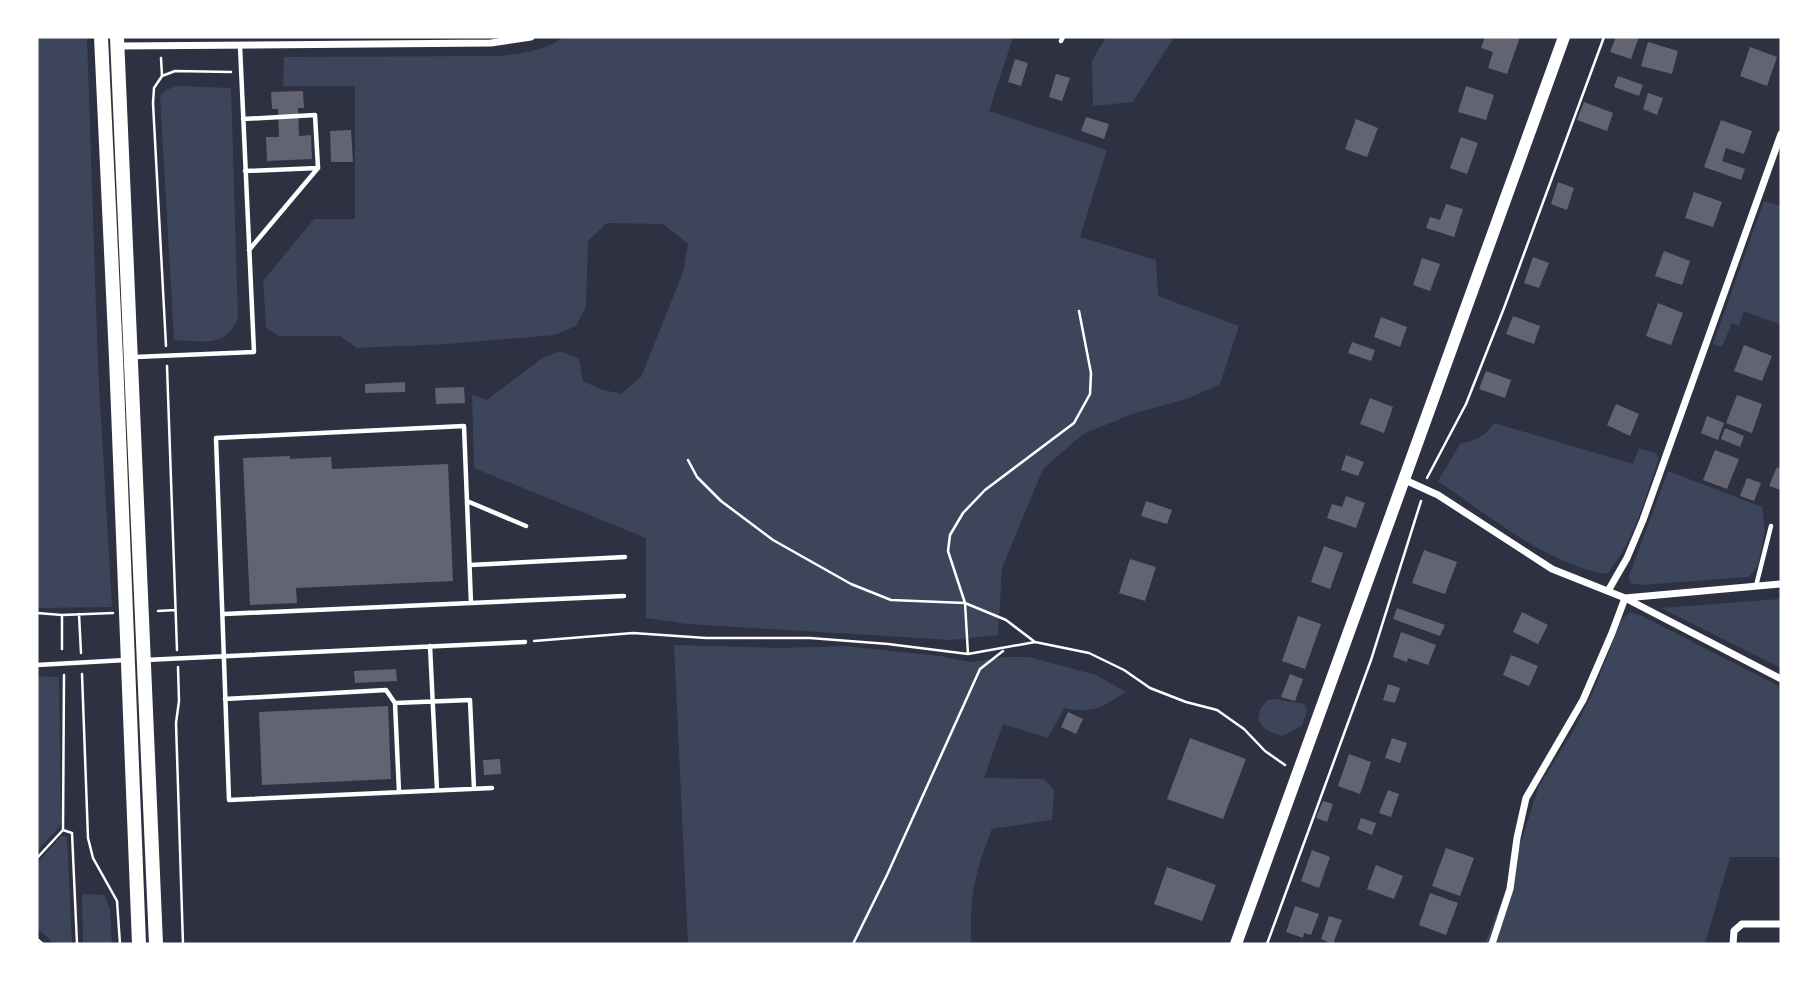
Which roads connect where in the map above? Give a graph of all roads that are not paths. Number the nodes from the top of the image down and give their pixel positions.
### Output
1 (262, 37) edge
2 (531, 37) edge
3 (1564, 37) edge
4 (101, 41) edge
5 (117, 41) edge
6 (252, 44) junction
7 (240, 45) junction
8 (243, 119) junction
9 (1781, 134) edge
10 (318, 168) junction
11 (245, 171) junction
12 (249, 251) junction
13 (130, 357) junction
14 (1405, 480) junction
15 (467, 501) junction
16 (526, 526) dead end
17 (1771, 526) dead end
18 (625, 557) dead end
19 (470, 565) junction
20 (1781, 584) edge
21 (1756, 586) junction
22 (1608, 592) junction
23 (624, 596) dead end
24 (1625, 598) junction
25 (471, 603) junction
26 (224, 614) junction
27 (525, 642) road end
28 (430, 646) junction
29 (224, 656) junction
30 (128, 660) junction
31 (144, 660) junction
32 (39, 663) edge
33 (1781, 678) edge
34 (225, 699) junction
35 (434, 701) junction
36 (395, 703) junction
37 (492, 788) dead end
38 (474, 789) junction
39 (438, 790) junction
40 (399, 792) junction
41 (1781, 924) edge
42 (139, 944) edge
43 (156, 944) edge
44 (1236, 944) edge
45 (1492, 944) edge
46 (1733, 944) edge

1 - 6 street
2 - 6 street
3 - 14 main road
4 - 5 main road
4 - 30 main road
5 - 7 street
5 - 13 main road
6 - 7 street
7 - 8 lane
8 - 10 lane
8 - 11 lane
9 - 22 street
10 - 11 lane
10 - 12 lane
11 - 12 lane
12 - 13 lane
13 - 31 main road
14 - 22 street
14 - 44 main road
15 - 16 lane
15 - 19 lane
15 - 26 lane
17 - 21 lane
18 - 19 lane
19 - 25 lane
20 - 21 street
21 - 24 street
22 - 24 street
23 - 25 lane
24 - 33 street
24 - 45 street
25 - 26 lane
26 - 29 lane
27 - 28 lane
28 - 29 lane
28 - 35 lane
29 - 31 lane
29 - 34 lane
30 - 31 lane
30 - 32 lane
30 - 42 main road
31 - 43 main road
34 - 36 lane
34 - 40 lane
35 - 36 lane
35 - 38 lane
35 - 39 lane
36 - 40 lane
37 - 38 lane
38 - 39 lane
39 - 40 lane
41 - 46 street

